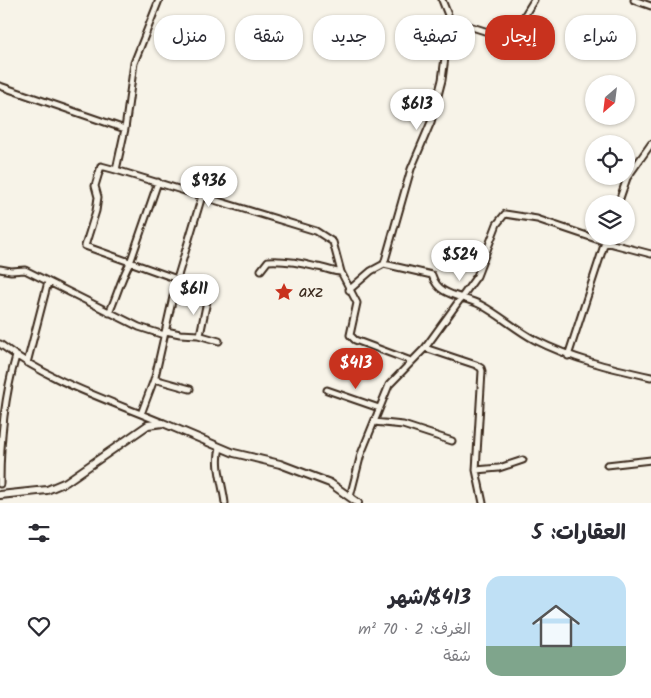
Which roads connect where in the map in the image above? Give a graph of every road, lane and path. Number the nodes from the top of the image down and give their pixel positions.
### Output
1 (159, 0) edge
2 (442, 0) edge
3 (534, 0) edge
4 (634, 0) edge
5 (651, 6) edge
6 (448, 15) edge
7 (475, 28) edge
8 (445, 60) edge
9 (0, 86) edge
10 (125, 129) junction
11 (651, 144) edge
12 (116, 170) junction
13 (158, 182) junction
14 (621, 195) edge
15 (202, 196) junction
16 (585, 233) edge
17 (604, 245) edge
18 (624, 245) edge
19 (651, 254) edge
20 (130, 263) junction
21 (384, 264) junction
22 (0, 269) edge
23 (261, 270) dead end
24 (342, 272) junction
25 (177, 279) junction
26 (48, 282) junction
27 (349, 290) junction
28 (461, 297) junction
29 (207, 301) dead end
30 (109, 313) junction
31 (165, 333) junction
32 (200, 335) junction
33 (219, 341) dead end
34 (0, 344) edge
35 (425, 348) junction
36 (16, 356) junction
37 (568, 356) junction
38 (411, 361) junction
39 (28, 363) junction
40 (651, 377) edge
41 (154, 379) junction
42 (190, 389) dead end
43 (327, 390) dead end
44 (379, 408) junction
45 (141, 414) junction
46 (374, 422) junction
47 (163, 423) junction
48 (452, 441) dead end
49 (220, 448) junction
50 (523, 460) dead end
51 (651, 460) edge
52 (607, 465) dead end
53 (476, 470) junction
54 (0, 484) edge
55 (0, 495) edge
56 (350, 497) junction
57 (225, 503) edge
58 (358, 503) edge
59 (483, 503) edge

1 - 10 street
2 - 6 street
3 - 7 street
4 - 5 street
8 - 21 street
9 - 10 street
10 - 12 street
11 - 14 street
12 - 13 street
12 - 20 street
13 - 15 street
13 - 20 street
15 - 24 street
15 - 25 street
16 - 28 street
17 - 37 street
18 - 19 street
20 - 25 street
20 - 30 street
21 - 27 street
21 - 28 street
22 - 26 street
23 - 24 street
24 - 27 street
25 - 31 street
26 - 30 street
26 - 39 street
27 - 38 street
28 - 35 street
28 - 37 street
29 - 32 street
30 - 31 street
31 - 32 street
31 - 41 street
32 - 33 street
34 - 36 street
35 - 38 street
35 - 53 street
36 - 39 street
36 - 54 street
37 - 40 street
38 - 44 street
39 - 45 street
41 - 42 street
41 - 45 street
43 - 44 street
44 - 46 street
45 - 47 street
46 - 48 street
46 - 56 street
47 - 49 street
47 - 55 street
49 - 56 street
49 - 57 street
50 - 53 street
51 - 52 street
53 - 59 street
56 - 58 street

